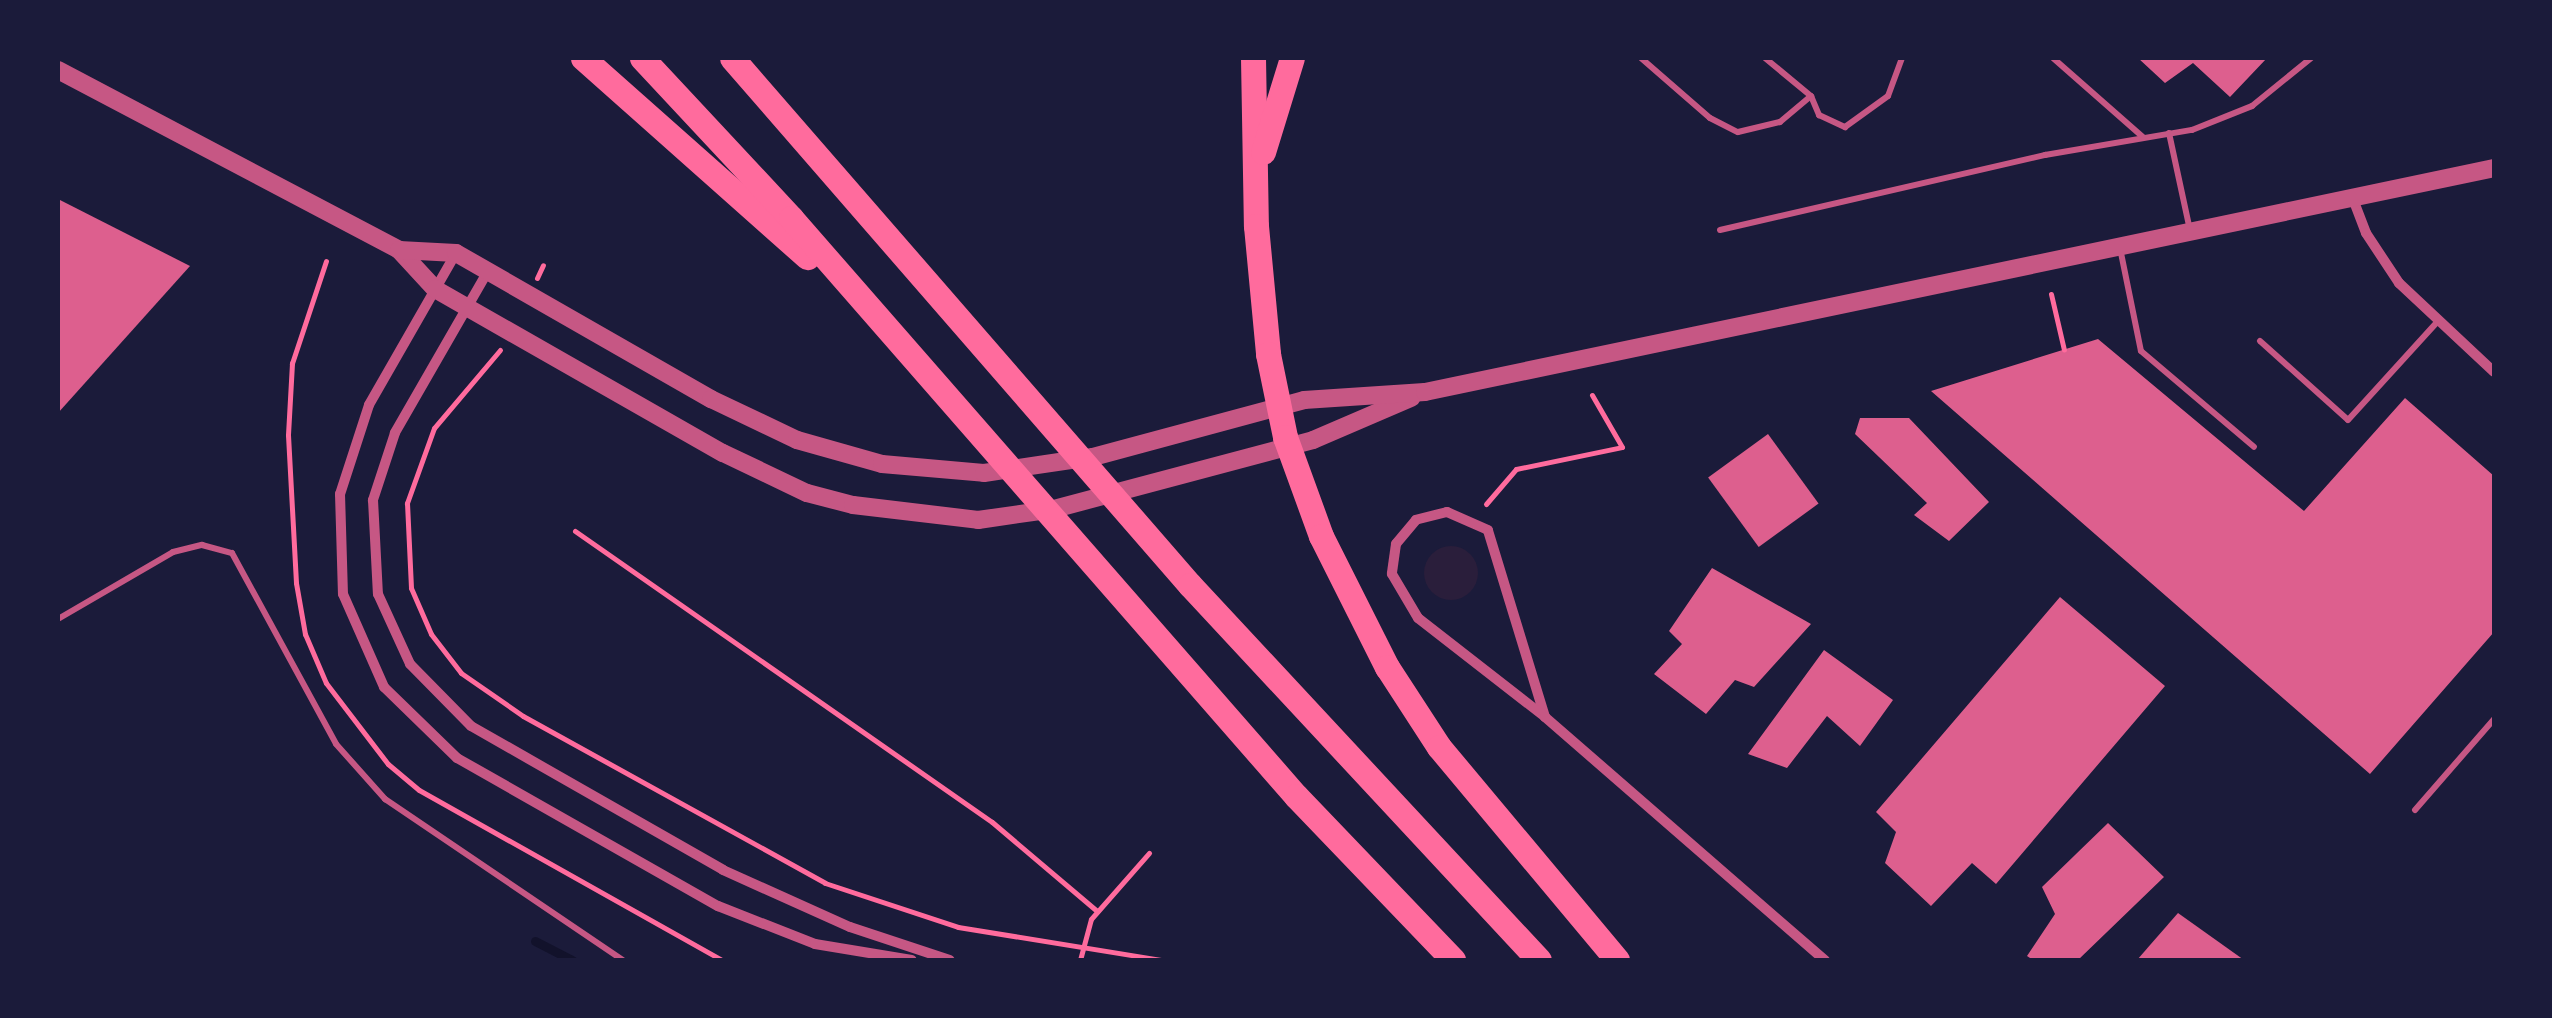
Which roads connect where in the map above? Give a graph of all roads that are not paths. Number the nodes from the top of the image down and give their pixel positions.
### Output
1 (583, 58) edge
2 (642, 58) edge
3 (732, 58) edge
4 (1252, 58) edge
5 (1292, 58) edge
6 (1641, 58) edge
7 (1765, 58) edge
8 (1902, 58) edge
9 (2053, 58) edge
10 (2311, 58) edge
11 (58, 70) edge
12 (1811, 96) junction
13 (2168, 134) junction
14 (2144, 138) junction
15 (2494, 168) edge
16 (1256, 176) junction
17 (2353, 198) junction
18 (1720, 230) dead end
19 (2191, 232) junction
20 (2120, 247) junction
21 (400, 250) junction
22 (456, 254) junction
23 (488, 271) junction
24 (435, 289) junction
25 (466, 308) junction
26 (879, 322) junction
27 (2438, 322) junction
28 (2260, 342) dead end
29 (2494, 372) edge
30 (1425, 392) junction
31 (2254, 446) dead end
32 (58, 619) edge
33 (1545, 717) junction
34 (2494, 719) edge
35 (2415, 810) dead end
36 (623, 960) edge
37 (912, 960) edge
38 (950, 960) edge
39 (1453, 960) edge
40 (1539, 960) edge
41 (1617, 960) edge
42 (1826, 960) edge

1 - 26 highway
2 - 26 highway
3 - 40 highway
4 - 16 highway
5 - 16 highway
6 - 12 lane
7 - 12 lane
8 - 12 lane
9 - 14 lane
10 - 13 lane
11 - 21 street
13 - 14 lane
13 - 19 lane
14 - 18 lane
15 - 17 street
16 - 41 highway
17 - 19 street
17 - 27 street
19 - 20 street
20 - 30 street
20 - 31 lane
21 - 22 street
21 - 24 street
22 - 23 street
22 - 24 street
23 - 25 street
23 - 30 street
24 - 25 street
24 - 37 street
25 - 30 street
25 - 38 street
26 - 39 highway
27 - 28 lane
27 - 29 street
32 - 36 lane
33 - 33 street
33 - 42 street
34 - 35 lane

